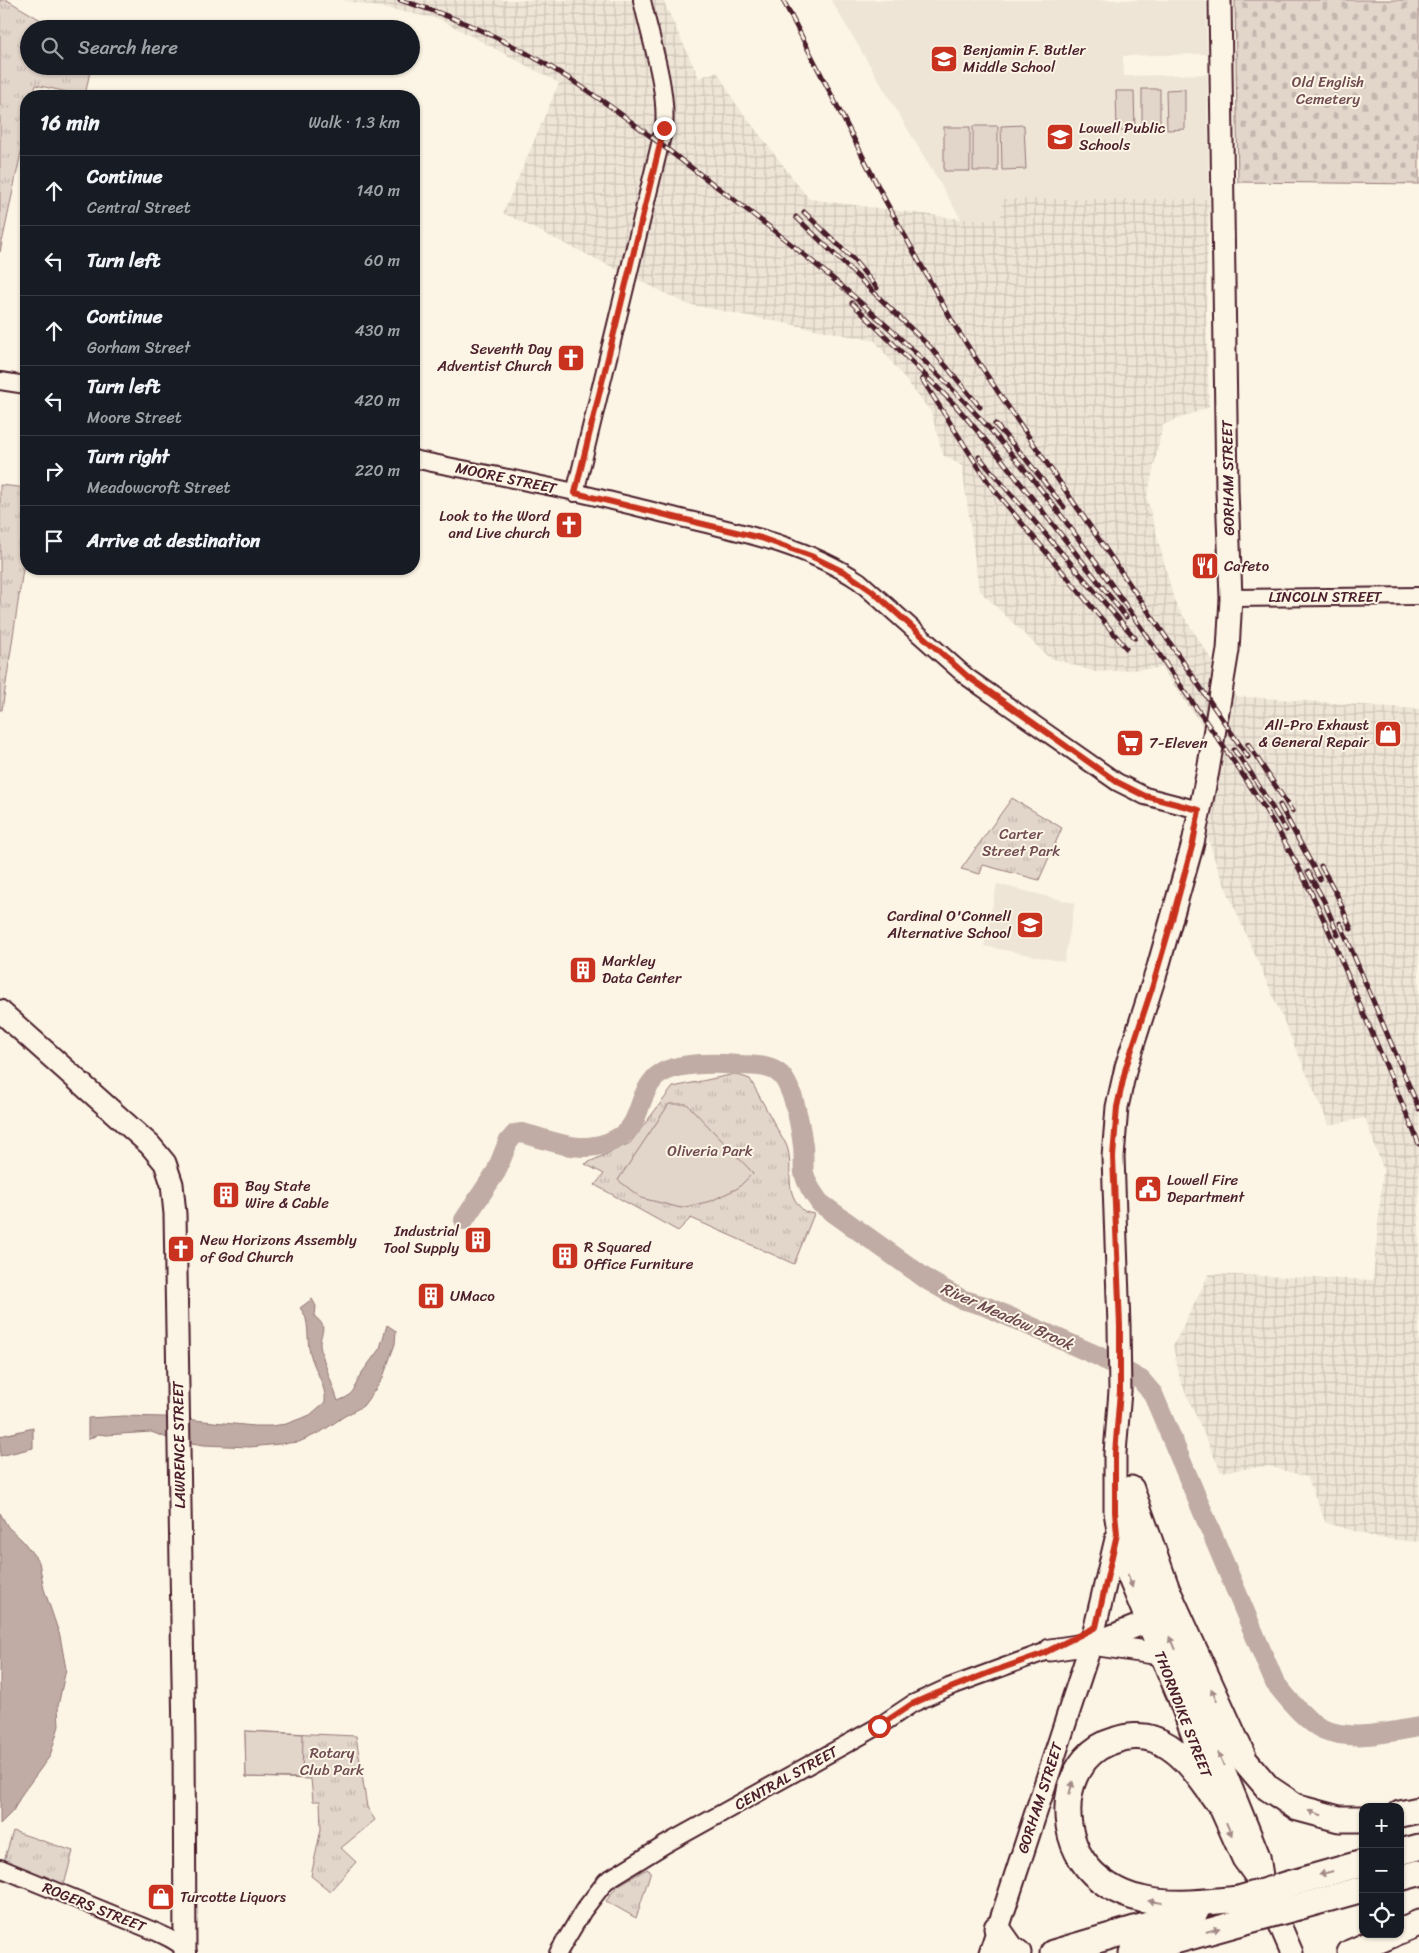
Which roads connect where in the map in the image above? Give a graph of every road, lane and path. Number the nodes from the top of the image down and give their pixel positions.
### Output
1 (642, 0) edge
2 (1220, 0) edge
3 (0, 381) edge
4 (20, 384) edge
5 (420, 460) edge
6 (575, 493) junction
7 (1419, 596) edge
8 (1231, 598) junction
9 (1199, 810) junction
10 (0, 1011) edge
11 (1120, 1389) junction
12 (1131, 1490) junction
13 (1117, 1534) junction
14 (1151, 1613) junction
15 (1094, 1636) junction
16 (1050, 1650) joint
17 (1160, 1654) junction
18 (1217, 1802) junction
19 (1419, 1810) edge
20 (1404, 1813) edge
21 (1359, 1819) edge
22 (1419, 1847) edge
23 (1404, 1851) edge
24 (1359, 1864) edge
25 (0, 1868) edge
26 (1419, 1873) edge
27 (1404, 1877) edge
28 (1264, 1888) junction
29 (1359, 1890) edge
30 (1242, 1910) junction
31 (1419, 1923) edge
32 (997, 1928) junction
33 (1404, 1929) edge
34 (1385, 1938) edge
35 (1358, 1951) edge
36 (186, 1952) edge
37 (558, 1953) edge
38 (990, 1953) edge
39 (1018, 1953) edge
40 (1053, 1953) edge
41 (1132, 1953) edge
42 (1292, 1953) edge

1 - 6 street
2 - 8 main road, GORHAM STREET
3 - 4 street
5 - 6 street, MOORE STREET
6 - 9 street, MOORE STREET
7 - 8 street, LINCOLN STREET
8 - 9 main road, GORHAM STREET
9 - 11 main road, GORHAM STREET
10 - 36 main road, LAWRENCE STREET
11 - 12 main road, GORHAM STREET
11 - 13 main road, GORHAM STREET
12 - 14 main road, GORHAM STREET
21 -> 12 highway
13 -> 14 main road, THORNDIKE STREET
13 - 15 main road, GORHAM STREET
14 - 15 main road
14 - 17 main road, THORNDIKE STREET
28 -> 14 main road, THORNDIKE STREET
15 - 16 main road, CENTRAL STREET
15 - 17 main road
15 - 32 main road, GORHAM STREET
16 - 37 street, CENTRAL STREET
17 - 18 main road, THORNDIKE STREET
18 -> 28 main road, THORNDIKE STREET
30 -> 18 highway
19 - 20 highway
22 - 23 highway
24 -> 30 highway, bridge
25 - 36 street, ROGERS STREET
26 - 27 highway
28 - 42 main road, THORNDIKE STREET
29 - 30 highway, bridge
30 - 40 highway
41 -> 30 highway
31 - 33 highway
32 - 38 main road, GORHAM STREET
32 - 39 highway
34 - 35 highway

